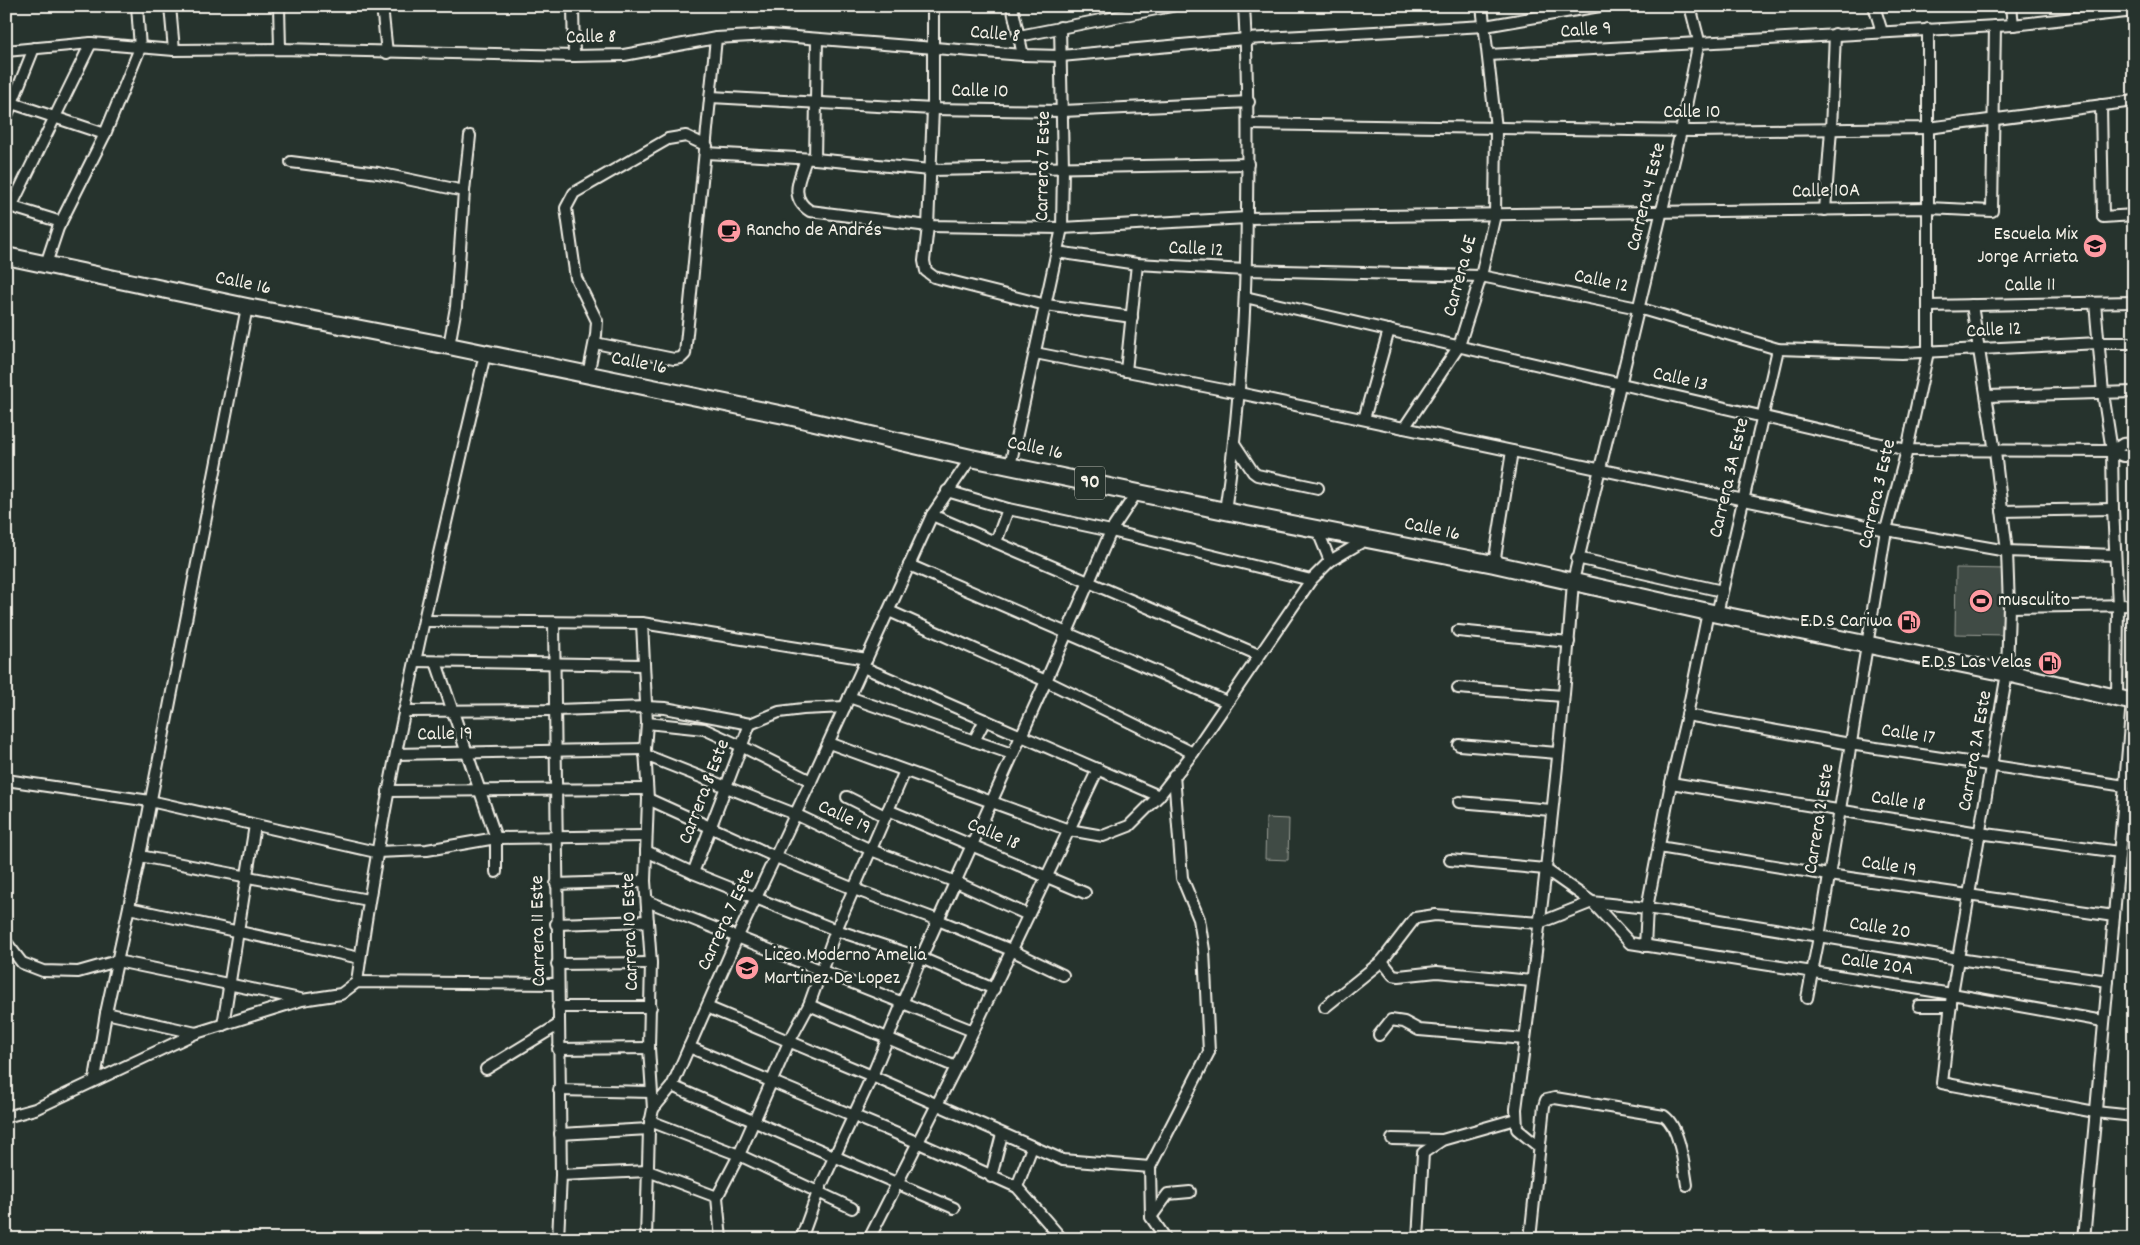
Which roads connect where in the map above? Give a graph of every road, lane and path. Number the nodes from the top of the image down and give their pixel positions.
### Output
1 (137, 6) edge
2 (170, 6) edge
3 (279, 6) edge
4 (382, 6) edge
5 (573, 6) edge
6 (933, 6) edge
7 (1012, 6) edge
8 (1172, 6) edge
9 (1244, 6) edge
10 (1482, 6) edge
11 (1600, 6) edge
12 (1690, 6) edge
13 (1874, 6) edge
14 (2011, 6) edge
15 (1160, 8) edge
16 (2134, 11) edge
17 (2013, 25) junction
18 (1485, 26) junction
19 (1996, 26) junction
20 (1060, 27) junction
21 (1928, 28) junction
22 (1882, 32) junction
23 (1835, 34) junction
24 (1019, 36) junction
25 (716, 38) junction
26 (817, 39) junction
27 (1246, 39) junction
28 (1699, 41) junction
29 (91, 43) junction
30 (933, 47) junction
31 (34, 48) junction
32 (140, 48) junction
33 (280, 49) junction
34 (174, 50) junction
35 (6, 51) edge
36 (386, 53) junction
37 (1023, 55) junction
38 (1489, 55) junction
39 (574, 56) junction
40 (1061, 56) junction
41 (711, 97) junction
42 (2134, 101) edge
43 (10, 102) edge
44 (1249, 102) junction
45 (816, 104) junction
46 (2101, 105) junction
47 (933, 109) junction
48 (1062, 111) junction
49 (54, 116) junction
50 (6, 118) edge
51 (1994, 119) junction
52 (1248, 124) junction
53 (1496, 128) junction
54 (1928, 128) junction
55 (1831, 129) junction
56 (1681, 131) junction
57 (105, 134) junction
58 (470, 136) dead end
59 (706, 150) junction
60 (810, 159) junction
61 (291, 162) dead end
62 (1248, 164) junction
63 (1063, 167) junction
64 (930, 170) junction
65 (464, 191) junction
66 (8, 206) edge
67 (1928, 208) junction
68 (1825, 210) junction
69 (1661, 212) junction
70 (2134, 214) edge
71 (1495, 215) junction
72 (1247, 218) junction
73 (59, 225) junction
74 (928, 226) junction
75 (1062, 228) junction
76 (1057, 252) junction
77 (6, 256) edge
78 (46, 264) junction
79 (1137, 264) junction
80 (1246, 270) junction
81 (1482, 276) junction
82 (1245, 297) junction
83 (2134, 302) edge
84 (2095, 303) junction
85 (1046, 305) junction
86 (1972, 305) junction
87 (247, 306) junction
88 (1928, 306) junction
89 (1638, 308) junction
90 (1132, 317) junction
91 (1389, 330) junction
92 (450, 339) junction
93 (2099, 343) junction
94 (2134, 343) edge
95 (594, 346) junction
96 (1459, 346) junction
97 (1778, 349) junction
98 (1979, 349) junction
99 (1035, 352) junction
100 (1928, 352) junction
101 (485, 354) junction
102 (590, 368) junction
103 (1126, 370) junction
104 (1620, 384) junction
105 (2134, 392) edge
106 (1239, 393) junction
107 (2103, 393) junction
108 (1986, 396) junction
109 (1762, 417) junction
110 (1364, 419) junction
111 (1404, 428) junction
112 (1234, 443) junction
113 (2134, 443) edge
114 (1907, 450) junction
115 (1512, 451) junction
116 (2112, 451) junction
117 (1995, 452) junction
118 (2134, 456) edge
119 (971, 458) junction
120 (1010, 466) junction
121 (1599, 469) junction
122 (1318, 488) dead end
123 (947, 491) junction
124 (1137, 492) junction
125 (1743, 500) junction
126 (1008, 509) junction
127 (2113, 509) junction
128 (1225, 511) junction
129 (2002, 511) junction
130 (932, 515) junction
131 (1317, 528) junction
132 (1111, 530) junction
133 (1886, 530) junction
134 (1368, 538) junction
135 (996, 542) junction
136 (2007, 551) junction
137 (2114, 554) junction
138 (1577, 558) junction
139 (1330, 561) junction
140 (1494, 564) junction
141 (909, 566) junction
142 (1312, 580) junction
143 (1573, 581) junction
144 (1088, 582) junction
145 (1722, 591) junction
146 (2118, 605) junction
147 (2134, 605) edge
148 (2009, 607) junction
149 (889, 611) junction
150 (1712, 613) junction
151 (424, 621) junction
152 (554, 622) junction
153 (642, 624) junction
154 (1458, 631) dead end
155 (1066, 634) junction
156 (1569, 642) junction
157 (1867, 645) junction
158 (1259, 655) junction
159 (415, 662) junction
160 (436, 662) junction
161 (865, 663) junction
162 (555, 664) junction
163 (643, 665) junction
164 (2007, 673) junction
165 (1046, 681) junction
166 (1458, 688) dead end
167 (1563, 696) junction
168 (2127, 700) edge
169 (847, 702) junction
170 (1227, 702) junction
171 (646, 707) junction
172 (556, 710) junction
173 (404, 711) junction
174 (452, 711) junction
175 (1687, 715) junction
176 (706, 717) junction
177 (985, 720) junction
178 (647, 723) junction
179 (750, 724) junction
180 (704, 730) junction
181 (1021, 735) junction
182 (974, 741) junction
183 (829, 743) junction
184 (1850, 744) junction
185 (1458, 745) dead end
186 (741, 746) junction
187 (556, 751) junction
188 (467, 752) junction
189 (645, 752) junction
190 (1193, 753) junction
191 (1557, 753) junction
192 (396, 754) junction
193 (1012, 754) junction
194 (1991, 765) junction
195 (1098, 769) junction
196 (905, 771) junction
197 (1174, 775) junction
198 (6, 780) edge
199 (812, 781) junction
200 (1671, 783) junction
201 (2125, 786) junction
202 (728, 787) junction
203 (557, 790) junction
204 (388, 791) junction
205 (480, 791) junction
206 (647, 794) junction
207 (1159, 796) junction
208 (847, 797) dead end
209 (150, 801) junction
210 (991, 802) junction
211 (1459, 802) dead end
212 (1551, 810) junction
213 (1840, 811) junction
214 (887, 813) junction
215 (795, 814) junction
216 (255, 825) junction
217 (712, 826) junction
218 (1069, 830) junction
219 (1979, 833) junction
220 (646, 836) junction
221 (496, 838) junction
222 (557, 838) junction
223 (972, 846) junction
224 (1659, 847) junction
225 (871, 850) junction
226 (646, 851) junction
227 (376, 852) junction
228 (2119, 852) junction
229 (140, 856) junction
230 (776, 857) junction
231 (1450, 860) dead end
232 (1545, 869) junction
233 (496, 872) dead end
234 (694, 872) junction
235 (1829, 875) junction
236 (248, 876) junction
237 (1046, 877) junction
238 (646, 881) junction
239 (956, 882) junction
240 (556, 884) junction
241 (854, 889) junction
242 (1084, 893) dead end
243 (1968, 896) junction
244 (756, 898) junction
245 (368, 900) junction
246 (647, 901) junction
247 (1592, 902) junction
248 (129, 908) junction
249 (1647, 908) junction
250 (1028, 915) junction
251 (2114, 916) junction
252 (938, 920) junction
253 (648, 921) junction
254 (1539, 923) junction
255 (556, 924) junction
256 (836, 930) junction
257 (237, 931) junction
258 (1819, 936) junction
259 (737, 938) junction
260 (6, 942) edge
261 (1645, 946) junction
262 (1011, 950) junction
263 (360, 958) junction
264 (921, 958) junction
265 (1958, 959) junction
266 (117, 961) junction
267 (1382, 961) junction
268 (651, 962) junction
269 (557, 964) junction
270 (821, 970) junction
271 (1812, 973) junction
272 (1064, 976) dead end
273 (2108, 980) junction
274 (1532, 981) junction
275 (356, 982) junction
276 (228, 984) junction
277 (557, 984) junction
278 (994, 988) junction
279 (1952, 994) junction
280 (1807, 998) dead end
281 (302, 1000) junction
282 (901, 1003) junction
283 (809, 1005) junction
284 (1919, 1006) dead end
285 (1951, 1006) junction
286 (650, 1007) junction
287 (707, 1007) junction
288 (1325, 1007) dead end
289 (558, 1008) junction
290 (106, 1013) junction
291 (2104, 1021) junction
292 (223, 1025) junction
293 (558, 1025) junction
294 (973, 1031) junction
295 (196, 1034) junction
296 (1379, 1035) dead end
297 (888, 1038) junction
298 (1525, 1039) junction
299 (789, 1042) junction
300 (689, 1046) junction
301 (649, 1048) junction
302 (558, 1049) junction
303 (956, 1067) junction
304 (486, 1069) dead end
305 (872, 1076) junction
306 (95, 1079) junction
307 (771, 1081) junction
308 (672, 1086) junction
309 (559, 1090) junction
310 (651, 1092) junction
311 (937, 1105) junction
312 (653, 1109) junction
313 (2095, 1112) junction
314 (854, 1116) junction
315 (2134, 1116) edge
316 (6, 1117) edge
317 (1516, 1119) junction
318 (753, 1121) junction
319 (650, 1125) junction
320 (560, 1134) junction
321 (1002, 1134) junction
322 (1392, 1139) dead end
323 (1442, 1140) junction
324 (919, 1143) junction
325 (1032, 1147) junction
326 (1539, 1147) junction
327 (739, 1155) junction
328 (836, 1156) junction
329 (1150, 1167) junction
330 (648, 1171) junction
331 (561, 1175) junction
332 (991, 1177) junction
333 (898, 1184) junction
334 (1687, 1185) dead end
335 (1017, 1187) junction
336 (818, 1192) junction
337 (1190, 1192) dead end
338 (717, 1197) junction
339 (852, 1208) dead end
340 (954, 1208) dead end
341 (1151, 1217) junction
342 (558, 1239) edge
343 (646, 1239) edge
344 (721, 1239) edge
345 (801, 1239) edge
346 (869, 1239) edge
347 (1062, 1239) edge
348 (1166, 1239) edge
349 (1418, 1239) edge
350 (1530, 1239) edge
351 (2084, 1239) edge

1 - 32 street
2 - 34 street
3 - 33 street
4 - 36 street
5 - 39 street
6 - 30 street
7 - 24 street
8 - 15 street
9 - 27 street
10 - 18 street, Carrera 6E
11 - 18 street, Calle 8
12 - 28 street, Carrera 4 Este
13 - 22 street
14 - 17 street
15 - 20 street
16 - 17 street, Calle 9
17 - 19 street, Calle 9
18 - 27 street, Calle 8
18 - 38 street, Carrera 6E
19 - 21 street, Calle 9
19 - 51 street
20 - 24 street
20 - 40 street, Carrera 7 Este
21 - 22 street, Calle 9
21 - 54 street, Carrera 3 Este
22 - 23 street, Calle 9
23 - 28 street, Calle 9
23 - 55 street
24 - 37 street
25 - 26 street, Calle 8
25 - 39 street, Calle 8
25 - 41 street
26 - 30 street, Calle 8
26 - 45 street, Calle 10A
27 - 40 street, Calle 8
27 - 44 street
28 - 38 street, Calle 9
28 - 56 street, Carrera 4 Este
29 - 31 street, Calle 8
29 - 32 street, Calle 8
29 - 49 street
30 - 37 street, Calle 8
30 - 47 street
31 - 35 street, Calle 8
31 - 43 street
32 - 34 street, Calle 8
32 - 57 street
33 - 34 street, Calle 8
33 - 36 street, Calle 8
36 - 39 street, Calle 8
37 - 40 street, Calle 8
38 - 53 street, Carrera 6E
40 - 48 street, Carrera 7 Este
41 - 45 street, Calle 10
41 - 59 street
42 - 46 street, Calle 10
43 - 49 street
43 - 50 street
44 - 48 street, Calle 10
44 - 52 street
45 - 47 street, Calle 10
45 - 60 street, Calle 10A
46 - 51 street, Calle 10
46 - 70 street
47 - 48 street, Calle 10
47 - 64 street
48 - 63 street, Carrera 7 Este
49 - 57 street
49 - 66 street
51 - 54 street, Calle 10
51 - 67 street, Calle 10A
52 - 53 street, Calle 10
52 - 62 street
53 - 56 street, Calle 10
53 - 71 street, Carrera 6E
54 - 55 street, Calle 10
54 - 67 street, Carrera 3 Este
55 - 56 street, Calle 10
55 - 68 street
56 - 69 street, Carrera 4 Este
57 - 73 street
58 - 65 street
59 - 60 street
59 - 95 street
59 - 95 street
60 - 64 street
60 - 74 street, Calle 10A
61 - 65 street
62 - 63 street
62 - 72 street
63 - 64 street
63 - 75 street, Carrera 7 Este
64 - 74 street
65 - 92 street
66 - 73 street
67 - 68 street, Calle 10A
67 - 88 street, Carrera 3 Este
68 - 69 street, Calle 10A
69 - 71 street, Calle 10A
69 - 89 street, Carrera 4 Este
71 - 72 street, Calle 10A
71 - 81 street, Carrera 6E
72 - 75 street, Calle 10A
72 - 80 street
73 - 78 street
74 - 75 street, Calle 10A
74 - 85 street
75 - 76 street, Carrera 7 Este
76 - 79 street, Calle 12
76 - 85 street, Carrera 7 Este
77 - 78 highway, 90
78 - 87 highway, Calle 16 / 90
79 - 80 street, Calle 12
79 - 90 street
80 - 81 street, Calle 12
80 - 82 street
81 - 89 street, Calle 12
81 - 96 street, Carrera 6E
82 - 91 street, Calle 13
82 - 106 street
83 - 84 street, Calle 11
84 - 86 street, Calle 11
84 - 93 street
85 - 90 street
85 - 99 street, Carrera 7 Este
86 - 88 street, Calle 11
86 - 98 street, Carrera 2A Este
87 - 92 highway, Calle 16 / 90
87 - 209 street
88 - 100 street, Carrera 3 Este
89 - 97 street, Calle 12
89 - 104 street, Carrera 4 Este
90 - 103 street
91 - 96 street, Calle 13
91 - 110 street
92 - 101 highway, Calle 16 / 90
93 - 94 street, Calle 12
93 - 98 street, Calle 12
93 - 107 street
95 - 102 street
96 - 104 street, Calle 13
96 - 111 street, Carrera 6E
97 - 100 street, Calle 12
97 - 109 street, Carrera 3A Este
98 - 100 street, Calle 12
98 - 108 street, Carrera 2A Este
99 - 103 street
99 - 120 street, Carrera 7 Este
100 - 114 street, Carrera 3 Este
101 - 102 highway, Calle 16 / 90
101 - 151 street
102 - 119 highway, Calle 16 / 90
103 - 106 street
104 - 109 street, Calle 13
104 - 121 street, Carrera 4 Este
105 - 107 street
106 - 110 street
106 - 112 street
107 - 108 street
107 - 116 street
108 - 117 street, Carrera 2A Este
109 - 114 street, Calle 13
109 - 125 street, Carrera 3A Este
110 - 111 street
111 - 115 street
112 - 122 street
112 - 128 street
113 - 116 street, Calle 13
114 - 117 street, Calle 13
114 - 133 street, Carrera 3 Este
115 - 121 street
115 - 140 street
116 - 117 street, Calle 13
116 - 118 street, Calle 13
116 - 127 street
117 - 129 street, Carrera 2A Este
119 - 120 highway, Calle 16 / 90
119 - 123 street, Carrera 7 Este
120 - 124 highway, Calle 16 / 90
121 - 125 street
121 - 138 street, Carrera 4 Este
123 - 126 street
123 - 130 street, Carrera 7 Este
124 - 128 highway, Calle 16 / 90
124 - 132 street
125 - 133 street
125 - 145 street, Carrera 3A Este
126 - 132 street
126 - 135 street
127 - 129 street
127 - 137 street
128 - 131 highway, Calle 16 / 90
129 - 136 street, Carrera 2A Este
130 - 135 street
130 - 141 street, Carrera 7 Este
131 - 134 highway, Calle 16 / 90
131 - 139 street
132 - 142 street
132 - 144 street
133 - 136 street
133 - 157 street, Carrera 3 Este
134 - 139 street
134 - 140 highway, Calle 16 / 90
135 - 144 street
136 - 137 street
136 - 148 street, Carrera 2A Este
137 - 146 street
138 - 143 street, Carrera 4 Este
138 - 145 street
139 - 142 street
140 - 143 highway, Calle 16 / 90
141 - 149 street, Carrera 7 Este
141 - 155 street
142 - 158 street
143 - 150 highway, Calle 16 / 90
143 - 156 street, Carrera 4 Este
144 - 155 street
144 - 158 street
145 - 150 street, Carrera 3A Este
146 - 147 street
146 - 148 street
146 - 168 street
148 - 164 street, Carrera 2A Este
149 - 161 street, Carrera 7 Este
149 - 165 street
150 - 157 highway, Calle 16 / 90
150 - 175 street, Carrera 3A Este
151 - 152 street
151 - 159 street
152 - 153 street
152 - 162 street, Carrera 11 Este
153 - 161 street
153 - 163 street, Carrera 10 Este
154 - 156 street
155 - 165 street
155 - 170 street
156 - 167 street, Carrera 4 Este
157 - 164 highway, Calle 16 / 90
157 - 184 street, Carrera 2 Este
158 - 170 street
159 - 160 street
159 - 173 street
160 - 162 street
160 - 174 street
161 - 169 street, Carrera 7 Este
161 - 177 street
162 - 163 street
162 - 172 street, Carrera 11 Este
163 - 171 street, Carrera 10 Este
164 - 168 highway, Calle 16 / 90
164 - 194 street, Carrera 2A Este
165 - 181 street
165 - 190 street
166 - 167 street
167 - 191 street, Carrera 4 Este
168 - 201 street
169 - 179 street
169 - 182 street
169 - 183 street, Carrera 7 Este
170 - 190 street
171 - 172 street
171 - 176 street
171 - 178 street, Carrera 10 Este
172 - 174 street
172 - 187 street, Carrera 11 Este
173 - 174 street
173 - 192 street
174 - 188 street
175 - 184 street, Calle 17
175 - 200 street, Carrera 3A Este
176 - 179 street
176 - 180 street
177 - 181 street
177 - 182 street
178 - 180 street
178 - 189 street, Carrera 10 Este
179 - 186 street, Carrera 8 Este
180 - 186 street
181 - 193 street
181 - 195 street
182 - 193 street
183 - 196 street
183 - 199 street, Carrera 7 Este
184 - 194 street, Calle 17
184 - 213 street, Carrera 2 Este
185 - 191 street
186 - 199 street
186 - 202 street, Carrera 8 Este
187 - 188 street, Calle 19
187 - 189 street, Calle 19
187 - 203 street, Carrera 11 Este
188 - 192 street, Calle 19
188 - 205 street
189 - 202 street, Calle 19
189 - 206 street, Carrera 10 Este
190 - 197 street
191 - 212 street, Carrera 4 Este
192 - 204 street
193 - 210 street
194 - 201 street, Calle 17
194 - 219 street, Carrera 2A Este
195 - 207 street
195 - 218 street
196 - 210 street
196 - 214 street
197 - 207 street
197 - 329 street
198 - 209 street
199 - 215 street, Carrera 7 Este
200 - 213 street, Calle 18
200 - 224 street, Carrera 3A Este
201 - 228 street
202 - 215 street, Calle 19
202 - 217 street, Carrera 8 Este
203 - 205 street
203 - 206 street
203 - 222 street, Carrera 11 Este
204 - 205 street
204 - 227 street
205 - 221 street
206 - 217 street
206 - 220 street, Carrera 10 Este
207 - 218 street
208 - 214 street, Calle 18
209 - 216 street
209 - 229 street
210 - 218 street
210 - 223 street
211 - 212 street
212 - 232 street, Carrera 4 Este
213 - 219 street, Calle 18
213 - 235 street, Carrera 2 Este
214 - 223 street, Calle 18
214 - 225 street
215 - 225 street, Calle 19
215 - 230 street, Carrera 7 Este
216 - 227 street
216 - 236 street
217 - 230 street
217 - 234 street, Carrera 8 Este
218 - 237 street
219 - 228 street, Calle 18
219 - 243 street, Carrera 2A Este
220 - 222 street
220 - 226 street, Carrera 10 Este
221 - 222 street
221 - 227 street
221 - 233 street
222 - 240 street, Carrera 11 Este
223 - 237 street, Calle 18
223 - 239 street
224 - 235 street, Calle 19
224 - 249 street, Carrera 3A Este
225 - 239 street, Calle 19
225 - 241 street
226 - 234 street
226 - 238 street, Carrera 10 Este
227 - 245 street
228 - 251 street
229 - 236 street
229 - 248 street
230 - 241 street
230 - 244 street, Carrera 7 Este
231 - 232 street
232 - 247 street, Calle 20A
232 - 254 street, Carrera 4 Este
234 - 244 street
235 - 243 street, Calle 19
235 - 258 street, Carrera 2 Este
236 - 245 street
236 - 257 street
237 - 242 street, Calle 18
237 - 250 street
238 - 240 street
238 - 246 street, Carrera 10 Este
239 - 250 street, Calle 19
239 - 252 street
240 - 255 street, Carrera 11 Este
241 - 252 street
241 - 256 street
243 - 251 street, Calle 19
243 - 265 street, Carrera 2A Este
244 - 256 street
244 - 259 street, Carrera 7 Este
245 - 263 street
246 - 253 street, Carrera 10 Este
246 - 259 street
247 - 249 street, Calle 20
247 - 254 street
247 - 261 street, Calle 20A
248 - 257 street
248 - 266 street
249 - 258 street, Calle 20
249 - 261 street, Carrera 3A Este
250 - 262 street
251 - 273 street
252 - 262 street
252 - 264 street
253 - 255 street
253 - 268 street, Carrera 10 Este
254 - 267 street
254 - 274 street, Carrera 4 Este
255 - 269 street, Carrera 11 Este
256 - 264 street
256 - 270 street
257 - 263 street
257 - 276 street
258 - 265 street, Calle 20
258 - 271 street, Carrera 2 Este
259 - 270 street
259 - 287 street, Carrera 7 Este
260 - 266 street
261 - 271 street, Calle 20A
262 - 272 street
262 - 278 street
263 - 275 street
264 - 278 street
264 - 282 street
265 - 273 street, Calle 20
265 - 279 street, Carrera 2A Este
266 - 276 street
266 - 290 street
267 - 274 street
267 - 288 street
268 - 269 street
268 - 286 street, Carrera 10 Este
269 - 277 street, Carrera 11 Este
270 - 282 street
270 - 283 street
271 - 279 street, Calle 20A
271 - 280 street, Carrera 2 Este
273 - 291 street
274 - 298 street, Carrera 4 Este
275 - 277 street
275 - 281 street
276 - 281 street
276 - 292 street
277 - 289 street, Carrera 11 Este
278 - 294 street
279 - 285 street, Carrera 2A Este
279 - 291 street, Calle 20A
281 - 292 street
282 - 294 street
282 - 297 street
283 - 297 street
283 - 299 street
284 - 285 street
285 - 313 street, Carrera 2A Este
286 - 289 street
286 - 301 street, Carrera 10 Este
287 - 299 street
287 - 300 street, Carrera 7 Este
289 - 293 street, Carrera 11 Este
290 - 295 street
290 - 306 street
291 - 313 street
292 - 295 street
293 - 302 street, Carrera 11 Este
293 - 304 street
294 - 303 street
295 - 306 street
296 - 298 street
297 - 303 street
297 - 305 street
298 - 317 street, Carrera 4 Este
299 - 305 street
299 - 307 street
300 - 307 street
300 - 308 street, Carrera 7 Este
301 - 302 street
301 - 310 street, Carrera 10 Este
302 - 309 street, Carrera 11 Este
303 - 311 street
305 - 311 street
305 - 314 street
306 - 316 street
307 - 314 street
307 - 318 street
308 - 312 street, Carrera 7 Este
308 - 318 street
309 - 310 street
309 - 320 street, Carrera 11 Este
310 - 312 street, Carrera 10 Este
311 - 321 street
311 - 324 street
312 - 319 street, Carrera 10 Este
313 - 315 street
313 - 351 street
314 - 324 street
314 - 328 street
317 - 323 street
317 - 326 street
318 - 327 street
318 - 328 street
319 - 320 street
319 - 327 street
319 - 330 street, Carrera 10 Este
320 - 331 street, Carrera 11 Este
321 - 325 street
321 - 332 street
322 - 323 street
323 - 349 street
324 - 332 street
324 - 333 street
325 - 329 street
325 - 335 street
326 - 334 street
326 - 350 street
327 - 336 street
327 - 338 street
328 - 333 street
328 - 336 street
329 - 341 street
330 - 331 street
330 - 338 street
330 - 343 street, Carrera 10 Este
331 - 342 street, Carrera 11 Este
332 - 335 street
333 - 340 street
333 - 346 street
335 - 347 street
336 - 339 street
336 - 345 street
337 - 341 street
338 - 344 street
341 - 348 street

